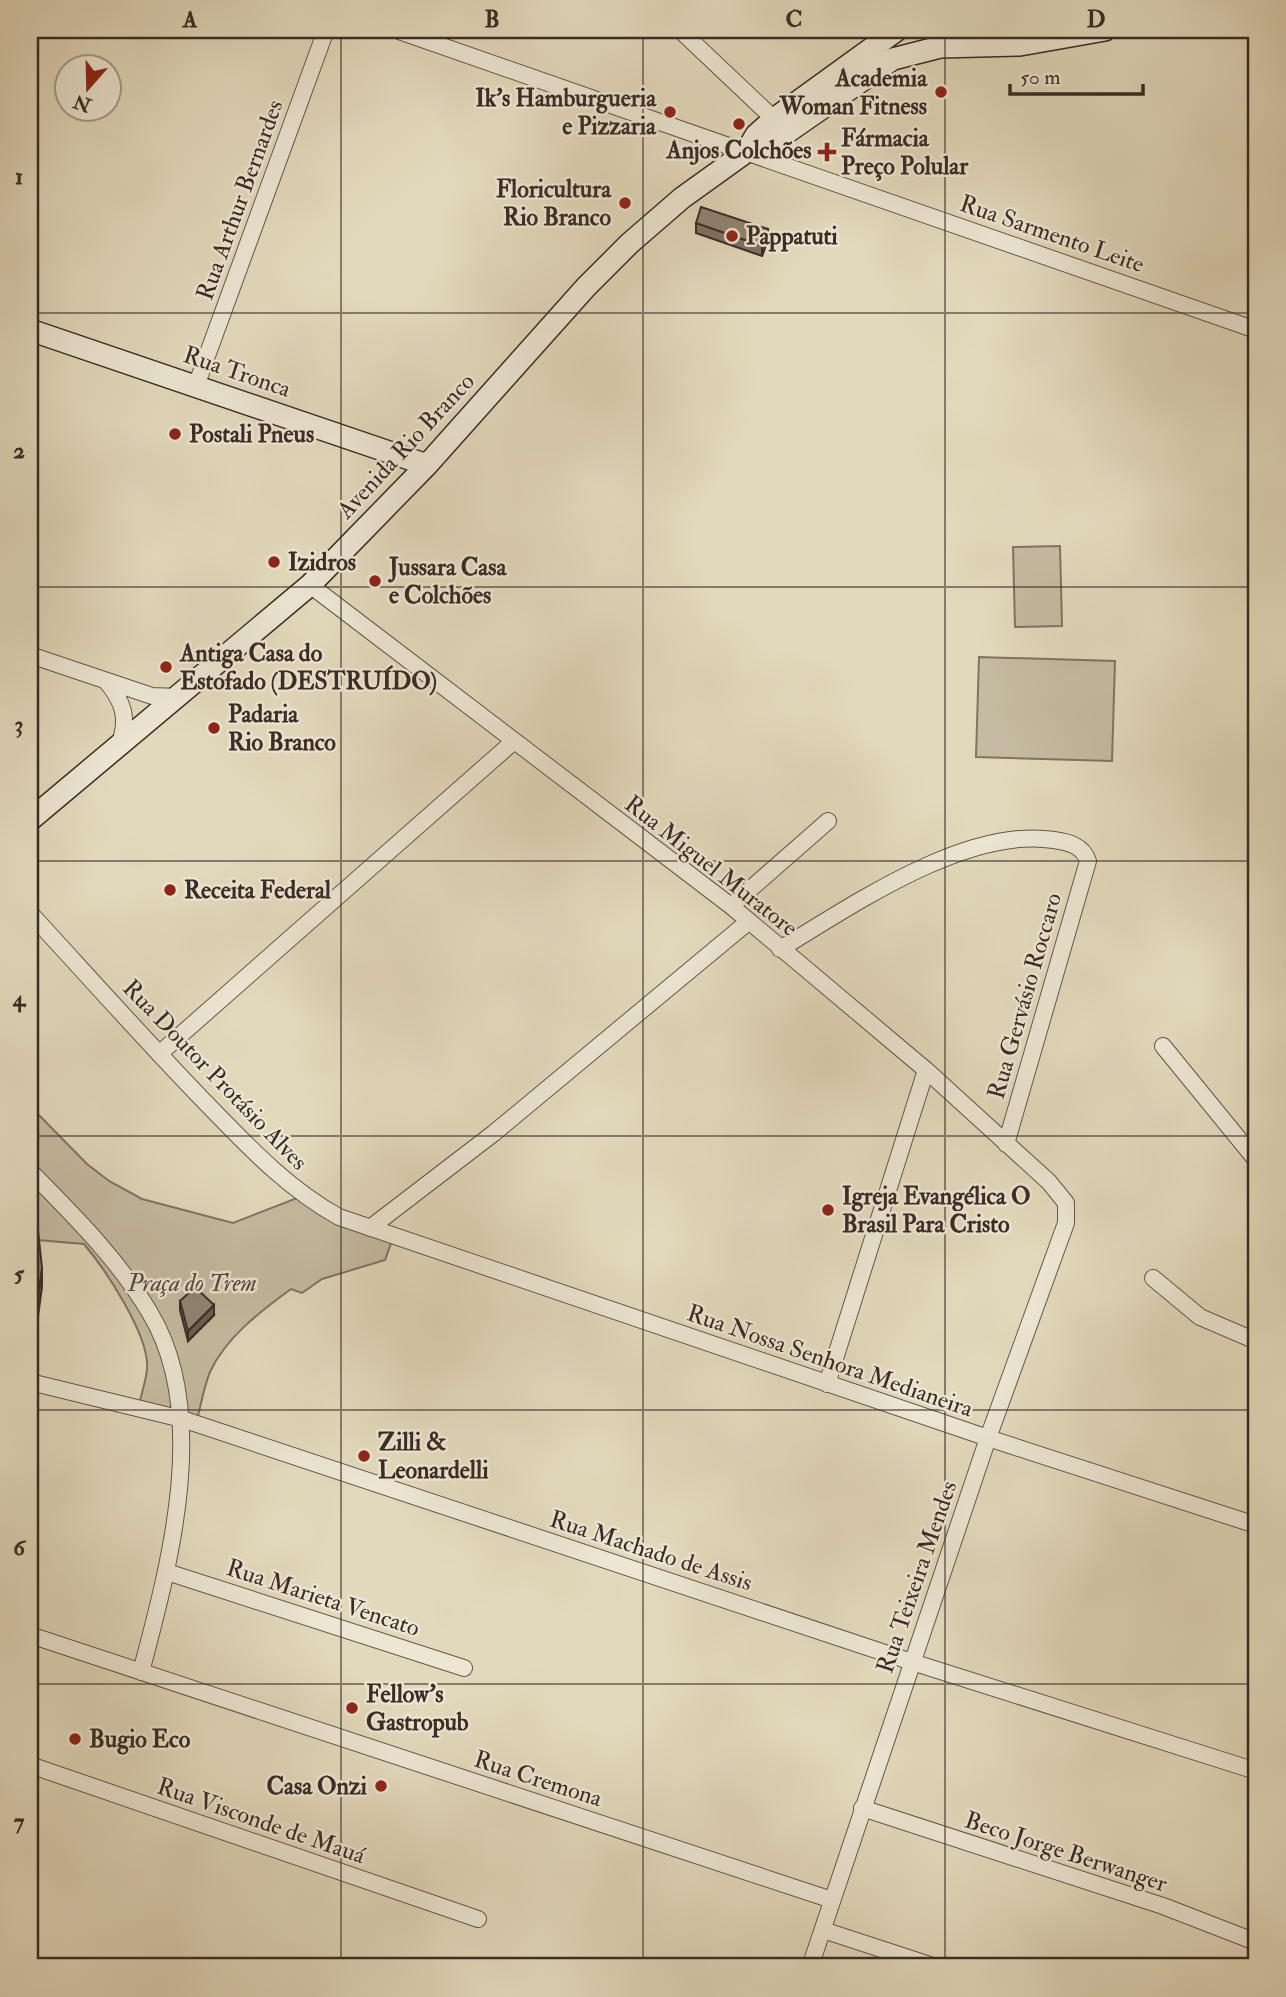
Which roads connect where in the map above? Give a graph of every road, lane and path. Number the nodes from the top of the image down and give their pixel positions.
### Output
1 (326, 30) edge
2 (396, 30) edge
3 (680, 30) edge
4 (897, 30) edge
5 (981, 30) edge
6 (1105, 30) edge
7 (1020, 45) junction
8 (774, 119) junction
9 (746, 152) junction
10 (30, 330) edge
11 (1256, 330) edge
12 (196, 386) junction
13 (427, 465) junction
14 (310, 584) junction
15 (30, 655) edge
16 (106, 681) junction
17 (179, 697) junction
18 (513, 742) junction
19 (118, 748) junction
20 (30, 820) edge
21 (828, 821) dead end
22 (731, 906) junction
23 (30, 912) edge
24 (748, 922) junction
25 (780, 949) junction
26 (1163, 1046) dead end
27 (159, 1054) junction
28 (926, 1070) junction
29 (1006, 1144) junction
30 (1256, 1160) edge
31 (30, 1171) edge
32 (1066, 1203) joint
33 (370, 1228) junction
34 (390, 1236) joint
35 (1153, 1278) dead end
36 (1256, 1341) edge
37 (30, 1382) edge
38 (827, 1384) junction
39 (182, 1419) junction
40 (988, 1438) junction
41 (1256, 1525) edge
42 (167, 1572) junction
43 (30, 1635) edge
44 (912, 1662) junction
45 (464, 1668) dead end
46 (141, 1672) junction
47 (30, 1765) edge
48 (1256, 1771) edge
49 (862, 1808) junction
50 (832, 1900) junction
51 (478, 1919) dead end
52 (823, 1930) junction
53 (1256, 1942) edge
54 (810, 1967) edge
55 (936, 1967) edge

1 - 12 street, Rua Arthur Bernardes
2 - 9 street, Rua Sarmento Leite
3 - 8 street
4 - 8 main road, Avenida Rio Branco
5 - 7 main road
6 - 7 main road, Avenida Rio Branco
7 - 9 main road, Avenida Rio Branco
8 - 9 main road, Avenida Rio Branco
9 - 11 street, Rua Sarmento Leite
9 - 13 main road, Avenida Rio Branco
10 - 12 main road, Rua Tronca
12 - 13 main road, Rua Tronca
13 - 14 main road, Avenida Rio Branco
14 - 17 main road, Avenida Rio Branco
14 - 18 street, Rua Miguel Muratore
15 - 16 street
16 - 17 street
16 - 19 street
17 - 19 main road, Avenida Rio Branco
18 - 22 street, Rua Miguel Muratore
18 - 27 street
19 - 20 main road, Avenida Rio Branco
21 - 22 street
22 - 24 street, Rua Miguel Muratore
23 - 27 street, Rua Doutor Protásio Alves
24 - 25 street, Rua Miguel Muratore
24 - 33 street
25 - 28 street, Rua Miguel Muratore
25 - 29 street, Rua Gervásio Roccaro
26 - 30 street
27 - 33 street, Rua Doutor Protásio Alves
28 - 29 street, Rua Miguel Muratore
28 - 38 street
29 - 32 street, Rua Miguel Muratore
31 - 39 street
32 - 40 street, Rua Teixeira Mendes
33 - 34 street, Rua Doutor Protásio Alves
34 - 38 street, Rua Nossa Senhora Medianeira
35 - 36 street
37 - 39 street, Rua Machado de Assis
38 - 40 street, Rua Nossa Senhora Medianeira
39 - 42 street
39 - 44 street, Rua Machado de Assis
40 - 41 street, Rua Nossa Senhora Medianeira
40 - 44 street, Rua Teixeira Mendes
42 - 45 street, Rua Marieta Vencato
42 - 46 street
43 - 46 street, Rua Cremona
44 - 48 street, Rua Machado de Assis
44 - 49 street, Rua Teixeira Mendes
46 - 50 street, Rua Cremona
47 - 51 street, Rua Visconde de Mauá
49 - 50 street, Rua Teixeira Mendes
49 - 53 street, Beco Jorge Berwanger
50 - 52 street, Rua Teixeira Mendes
52 - 54 street, Rua Teixeira Mendes
52 - 55 street

